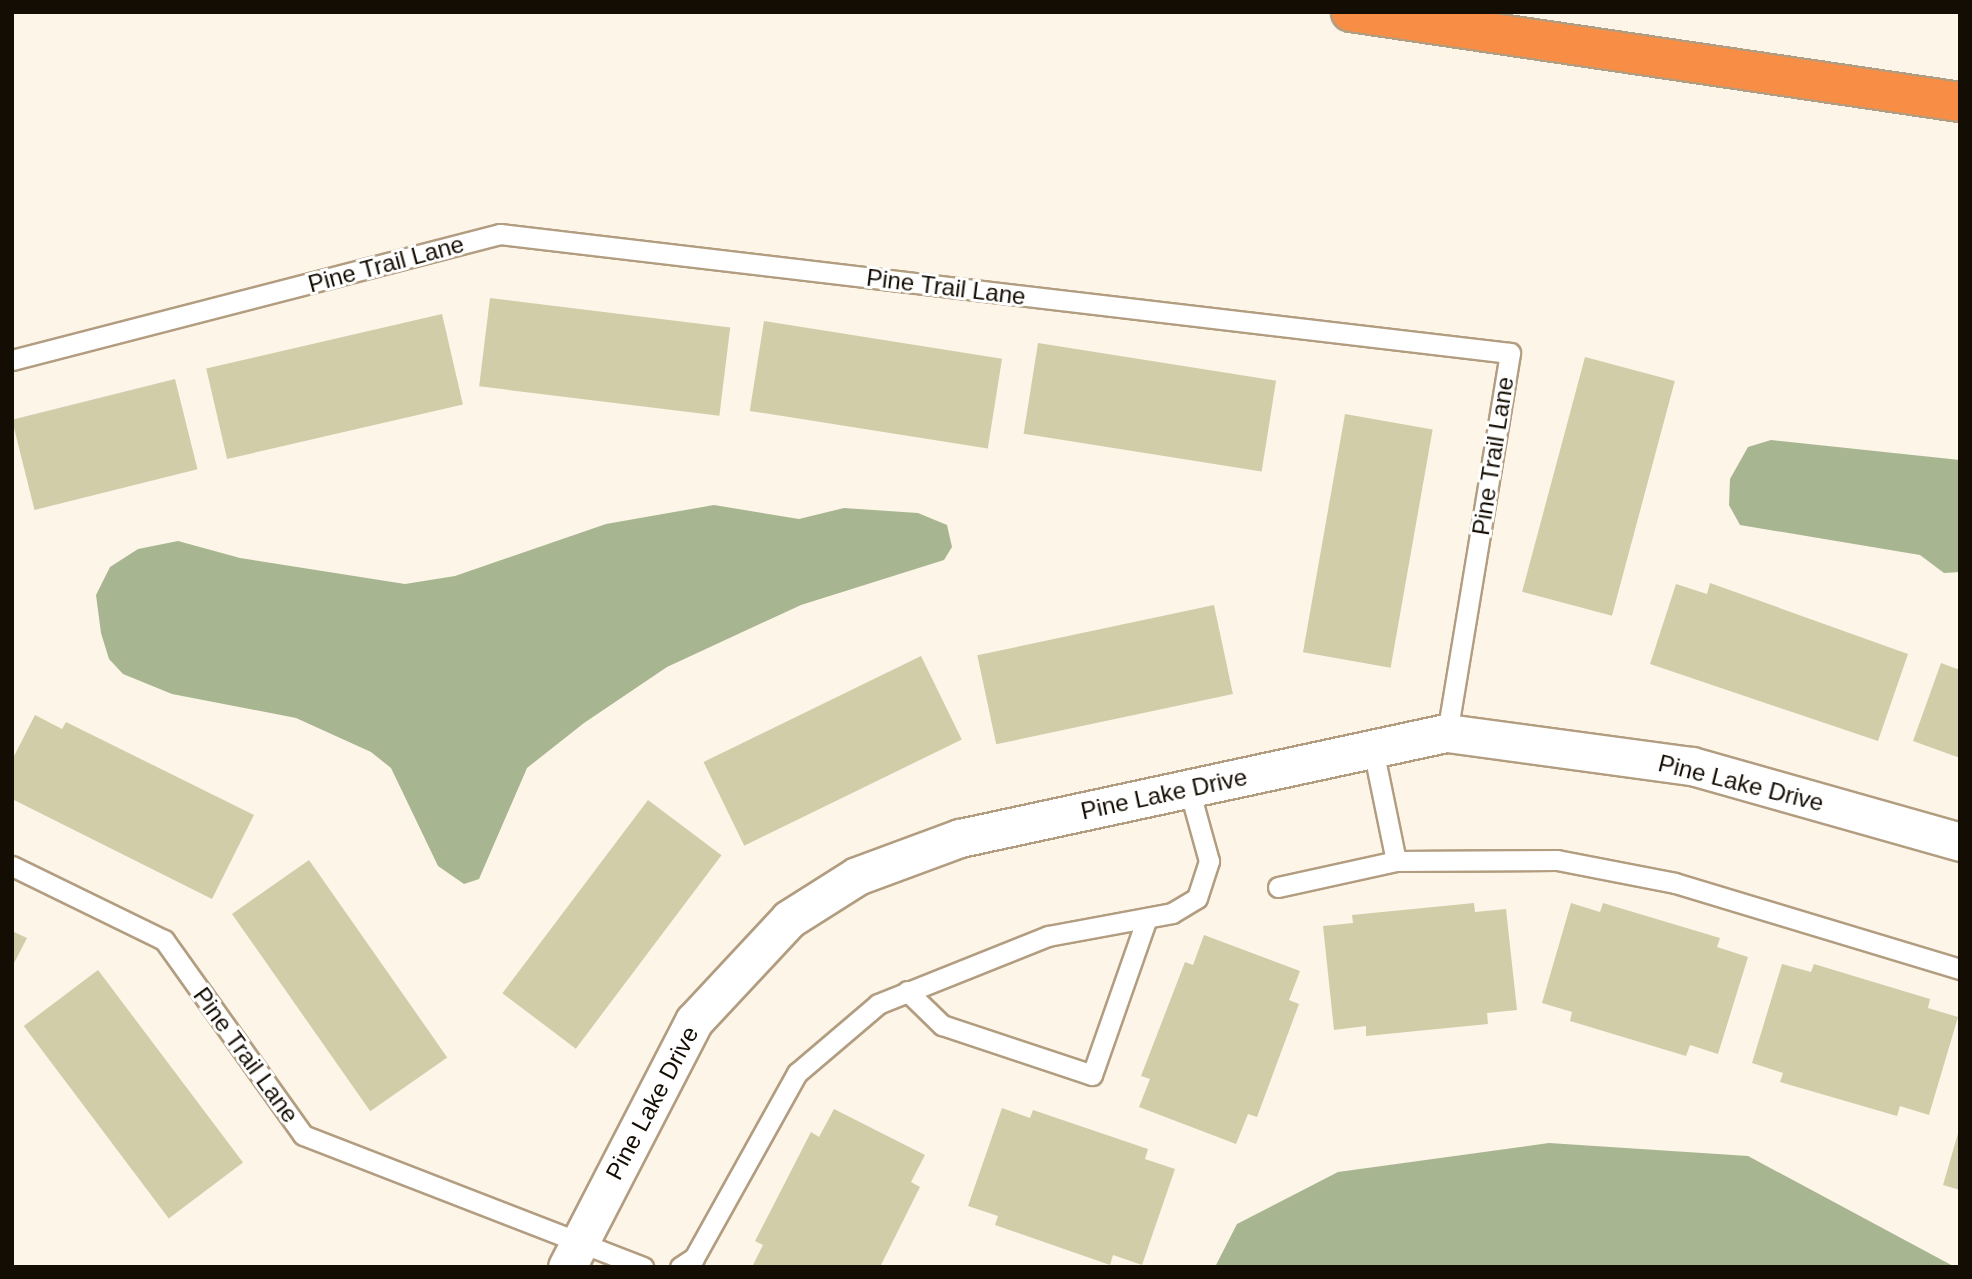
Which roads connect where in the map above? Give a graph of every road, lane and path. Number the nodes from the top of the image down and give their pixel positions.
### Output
1 (1351, 12) edge
2 (1960, 102) edge
3 (12, 360) edge
4 (1447, 733) junction
5 (1374, 749) junction
6 (1189, 789) junction
7 (1960, 842) edge
8 (1396, 861) junction
9 (12, 866) edge
10 (1278, 887) dead end
11 (1147, 918) junction
12 (1960, 969) edge
13 (907, 991) junction
14 (574, 1253) edge
15 (643, 1267) edge
16 (680, 1267) edge

1 - 2 highway
3 - 4 lane, Pine Trail Lane
4 - 5 street, Pine Lake Drive
4 - 7 street, Pine Lake Drive
5 - 6 street, Pine Lake Drive
5 - 8 lane
6 - 11 lane
6 - 14 street, Pine Lake Drive
8 - 10 lane
8 - 12 lane
9 - 14 lane, Pine Trail Lane
11 - 13 lane
11 - 13 lane
13 - 16 lane
14 - 15 lane, Pine Trail Lane

